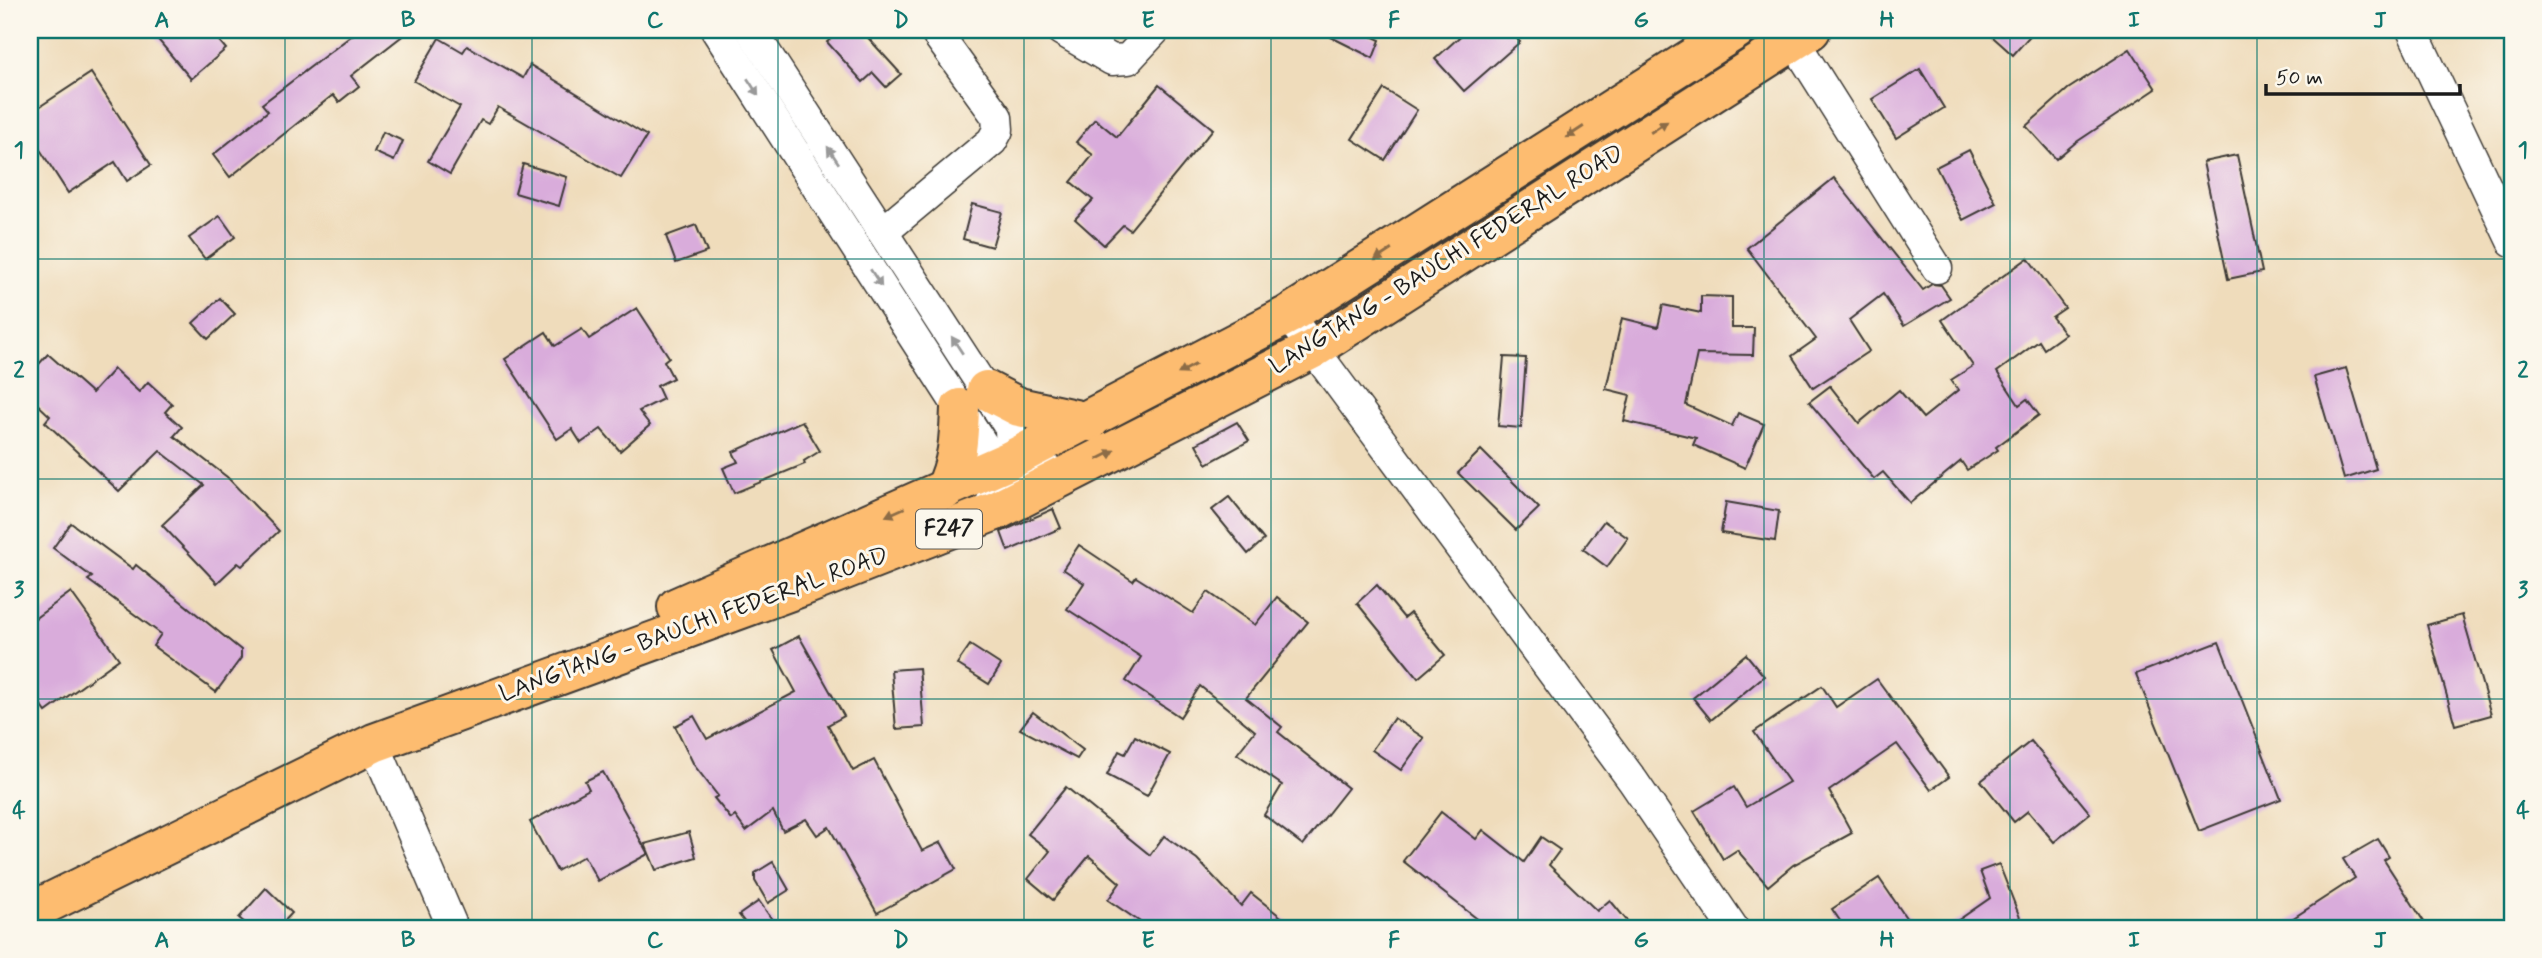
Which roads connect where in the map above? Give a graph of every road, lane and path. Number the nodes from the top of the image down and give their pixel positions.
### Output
1 (716, 30) edge
2 (751, 30) edge
3 (934, 30) edge
4 (1061, 30) edge
5 (1155, 30) edge
6 (1736, 30) edge
7 (2412, 30) edge
8 (1802, 35) edge
9 (884, 231) junction
10 (2512, 241) edge
11 (1937, 268) dead end
12 (1288, 315) junction
13 (1313, 349) junction
14 (973, 399) junction
15 (1089, 422) junction
16 (1009, 461) junction
17 (1066, 475) junction
18 (944, 491) junction
19 (986, 515) junction
20 (374, 743) junction
21 (30, 889) edge
22 (30, 912) edge
23 (453, 928) edge
24 (1733, 928) edge

1 -> 14 street
9 -> 2 street
3 - 9 street
4 - 5 street
6 -> 12 main road, LANGTANG - BAUCHI FEDERAL ROAD / F247
7 - 10 street
8 - 11 street
13 -> 8 main road, LANGTANG - BAUCHI FEDERAL ROAD / F247
14 -> 9 street
12 - 13 street
12 -> 15 main road, LANGTANG - BAUCHI FEDERAL ROAD / F247
17 -> 13 main road, LANGTANG - BAUCHI FEDERAL ROAD / F247
13 - 24 street
14 - 15 main road
14 - 16 street
14 - 18 main road
15 - 16 main road, LANGTANG - BAUCHI FEDERAL ROAD / F247
16 - 17 street
16 - 18 main road, LANGTANG - BAUCHI FEDERAL ROAD / F247
16 - 19 street
17 - 19 main road, LANGTANG - BAUCHI FEDERAL ROAD / F247
18 -> 21 main road, LANGTANG - BAUCHI FEDERAL ROAD / F247
19 - 20 main road, LANGTANG - BAUCHI FEDERAL ROAD / F247
20 - 22 main road, LANGTANG - BAUCHI FEDERAL ROAD / F247
20 - 23 street

